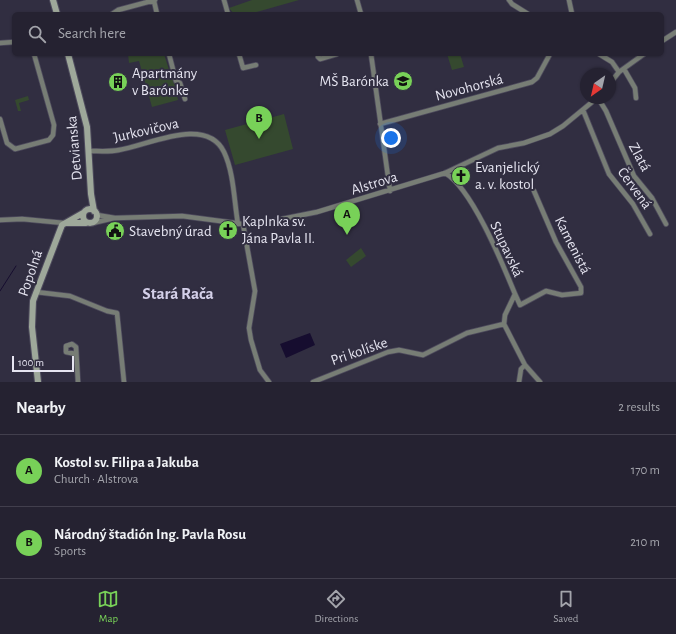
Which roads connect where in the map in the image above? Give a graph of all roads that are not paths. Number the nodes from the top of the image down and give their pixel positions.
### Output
1 (53, 0) edge
2 (154, 0) edge
3 (224, 0) edge
4 (358, 0) edge
5 (509, 0) edge
6 (569, 0) edge
7 (56, 12) edge
8 (115, 12) edge
9 (157, 12) edge
10 (227, 12) edge
11 (361, 12) edge
12 (525, 12) edge
13 (572, 12) edge
14 (676, 32) edge
15 (664, 40) edge
16 (12, 42) edge
17 (0, 43) edge
18 (35, 56) edge
19 (69, 56) edge
20 (170, 56) edge
21 (239, 56) edge
22 (330, 56) edge
23 (371, 56) edge
24 (549, 56) edge
25 (602, 56) edge
26 (641, 56) edge
27 (318, 57) dead end
28 (256, 65) dead end
29 (624, 69) junction
30 (619, 72) junction
31 (616, 76) edge
32 (636, 98) dead end
33 (185, 99) dead end
34 (590, 104) edge
35 (601, 104) edge
36 (583, 110) junction
37 (0, 119) edge
38 (380, 124) junction
39 (89, 151) junction
40 (445, 173) junction
41 (390, 190) junction
42 (534, 191) dead end
43 (91, 194) junction
44 (84, 212) junction
45 (96, 213) junction
46 (115, 218) junction
47 (0, 220) edge
48 (86, 222) junction
49 (65, 223) junction
50 (93, 223) junction
51 (240, 224) junction
52 (666, 224) dead end
53 (650, 234) dead end
54 (36, 292) junction
55 (515, 294) junction
56 (504, 324) junction
57 (76, 354) dead end
58 (525, 365) junction
59 (38, 382) edge
60 (78, 382) edge
61 (124, 382) edge
62 (269, 382) edge
63 (313, 382) edge
64 (519, 382) edge
65 (540, 382) edge

1 - 7 street
2 - 8 street
2 - 9 street
3 - 10 street
4 - 11 street
5 - 12 street
6 - 13 street
14 - 15 street
16 - 17 street
18 - 37 street
19 - 39 street, Detvianska
20 - 33 street
21 - 28 street
22 - 27 street
23 - 38 street
24 - 38 street, Novohorská
25 - 30 street
26 - 29 street
29 - 30 street
29 - 32 street
30 - 31 street
34 - 36 street, Alstrova
35 - 52 street, Zlatá
36 - 40 street, Alstrova
36 - 53 street, Červená
38 - 41 street
39 - 43 street, Detvianska
39 - 51 street, Jurkovičova
40 - 41 street, Alstrova
40 - 55 street, Stupavská
41 - 51 street, Alstrova
42 - 55 street, Kamenistá
43 - 44 street, Detvianska
43 - 45 street, Detvianska
44 - 45 street
44 - 48 street
44 - 49 street
45 - 46 street, Alstrova
45 - 50 street
46 - 50 street, Alstrova
46 - 51 street, Alstrova
47 - 49 street
48 - 49 street
48 - 50 street
49 - 54 street, Popolná
51 - 62 street, Jurkovičova
54 - 59 street, Popolná
54 - 61 street
55 - 56 street, Stupavská
56 - 58 street
56 - 63 street, Pri kolíske
57 - 60 street
58 - 64 street
58 - 65 street

